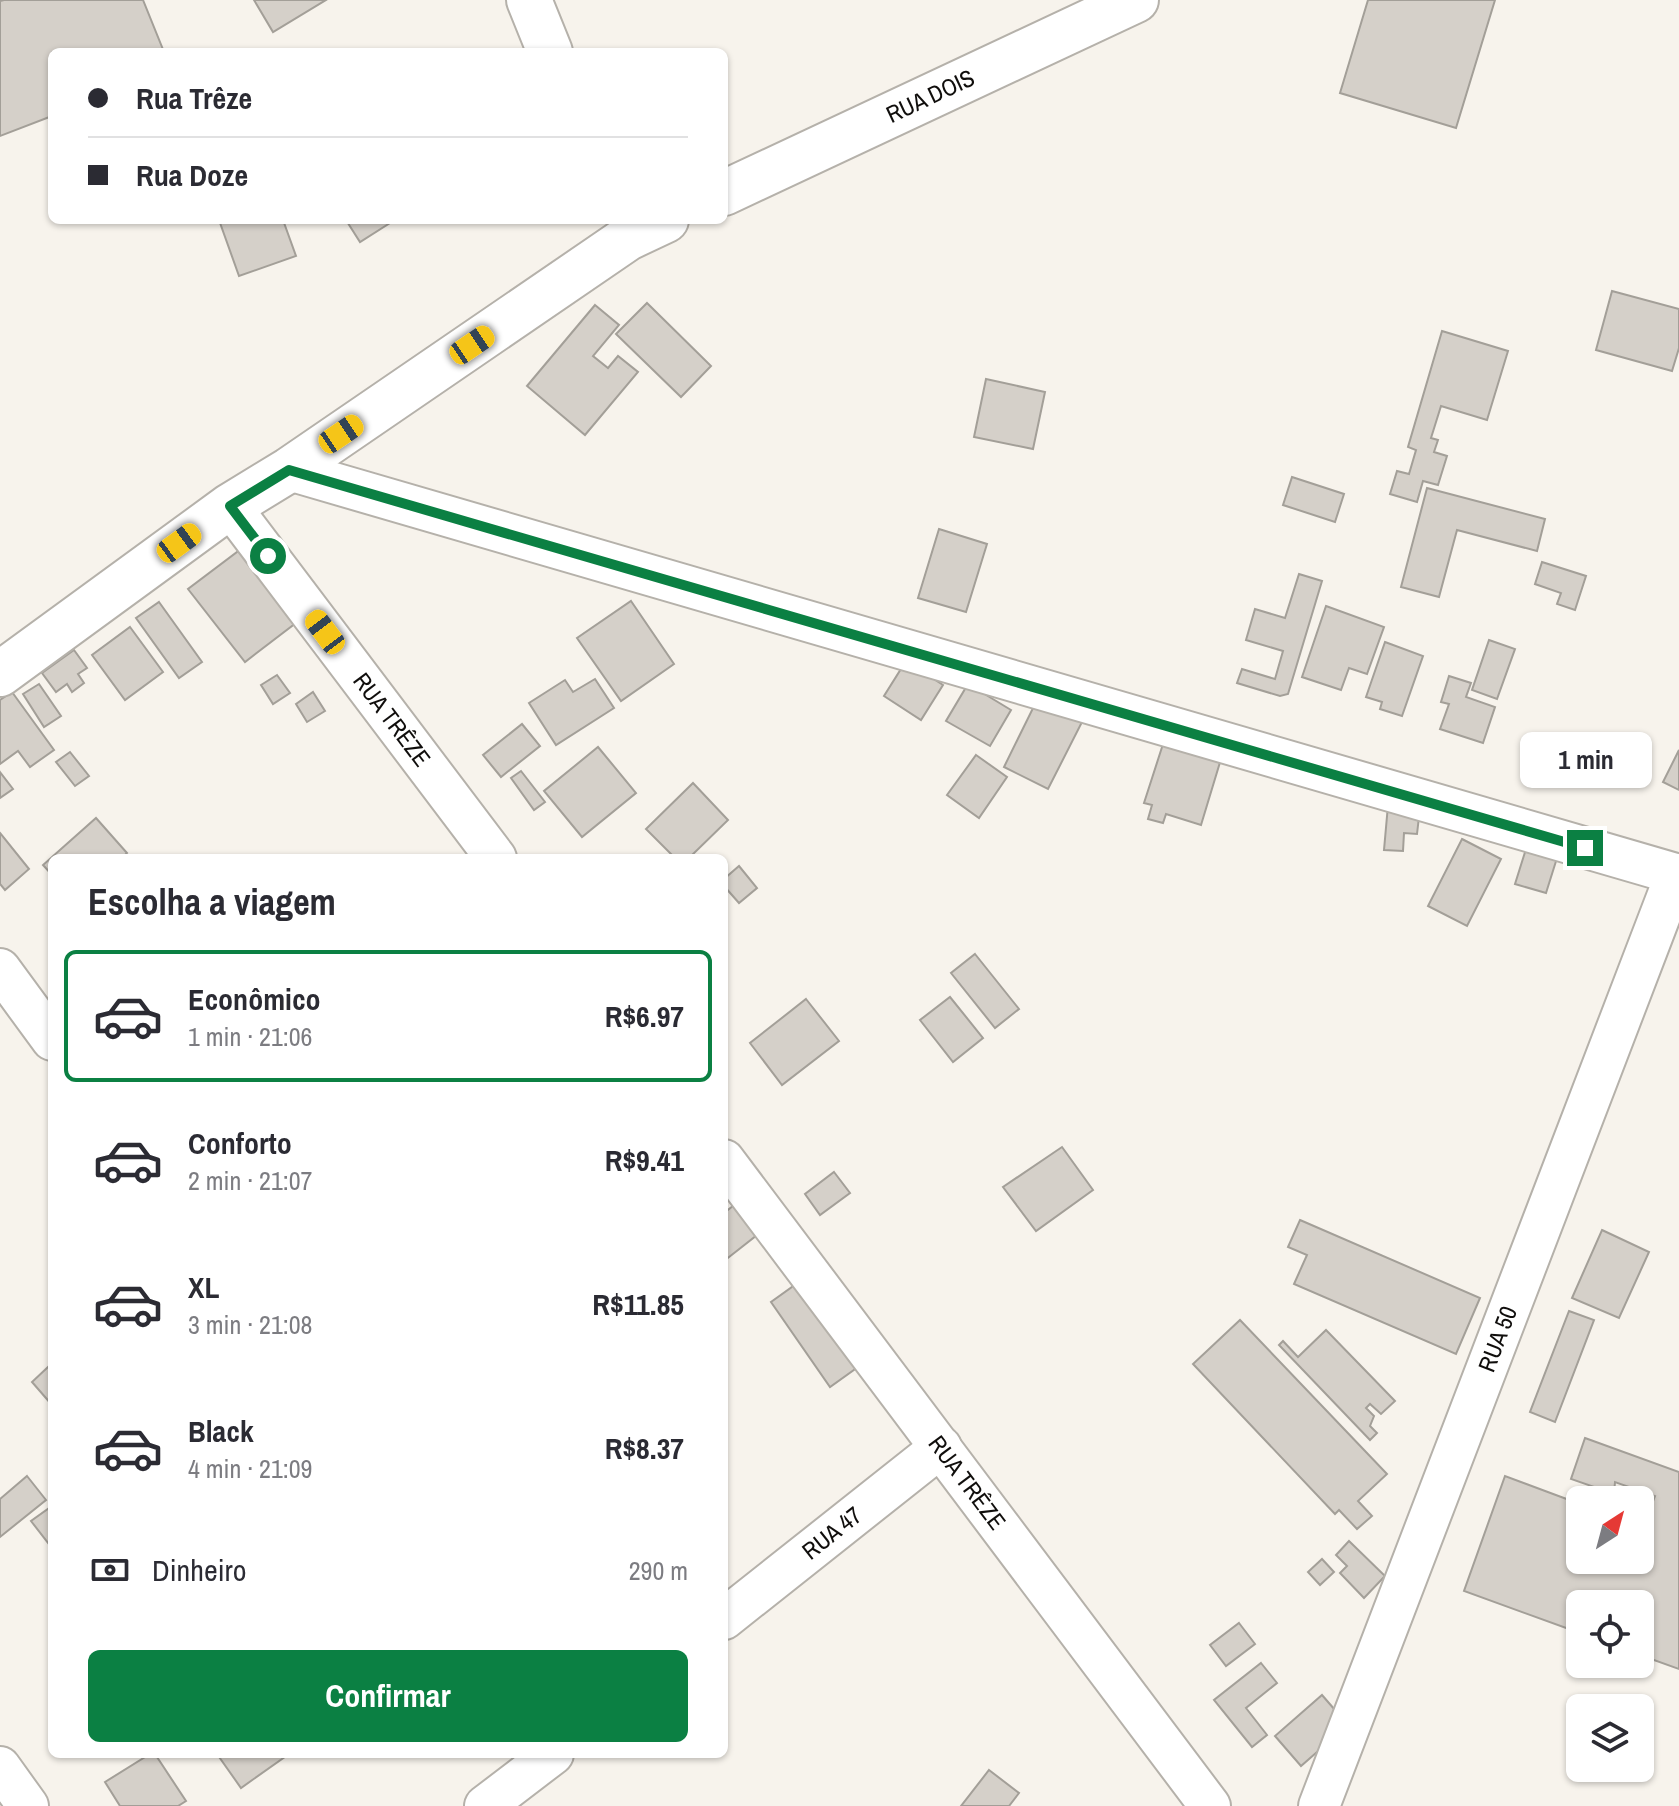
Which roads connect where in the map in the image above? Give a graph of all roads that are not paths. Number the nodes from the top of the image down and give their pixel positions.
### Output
1 (529, 0) edge
2 (1136, 0) edge
3 (548, 48) edge
4 (728, 191) edge
5 (638, 226) edge
6 (289, 470) junction
7 (230, 506) junction
8 (0, 674) edge
9 (493, 854) edge
10 (1677, 874) edge
11 (0, 969) edge
12 (48, 1035) edge
13 (728, 1165) edge
14 (941, 1447) junction
15 (728, 1616) edge
16 (548, 1758) edge
17 (0, 1767) edge
18 (28, 1806) edge
19 (485, 1806) edge
20 (1210, 1806) edge
21 (1319, 1806) edge

1 - 3 main road
2 - 4 main road, RUA DOIS
5 - 6 main road
6 - 7 main road
6 - 10 street
7 - 8 main road
7 - 9 street, RUA TRÊZE
10 - 21 street, RUA 50
11 - 12 street
13 - 14 street, RUA TRÊZE
14 - 15 street, RUA 47
14 - 20 street, RUA TRÊZE
16 - 19 street
17 - 18 street

